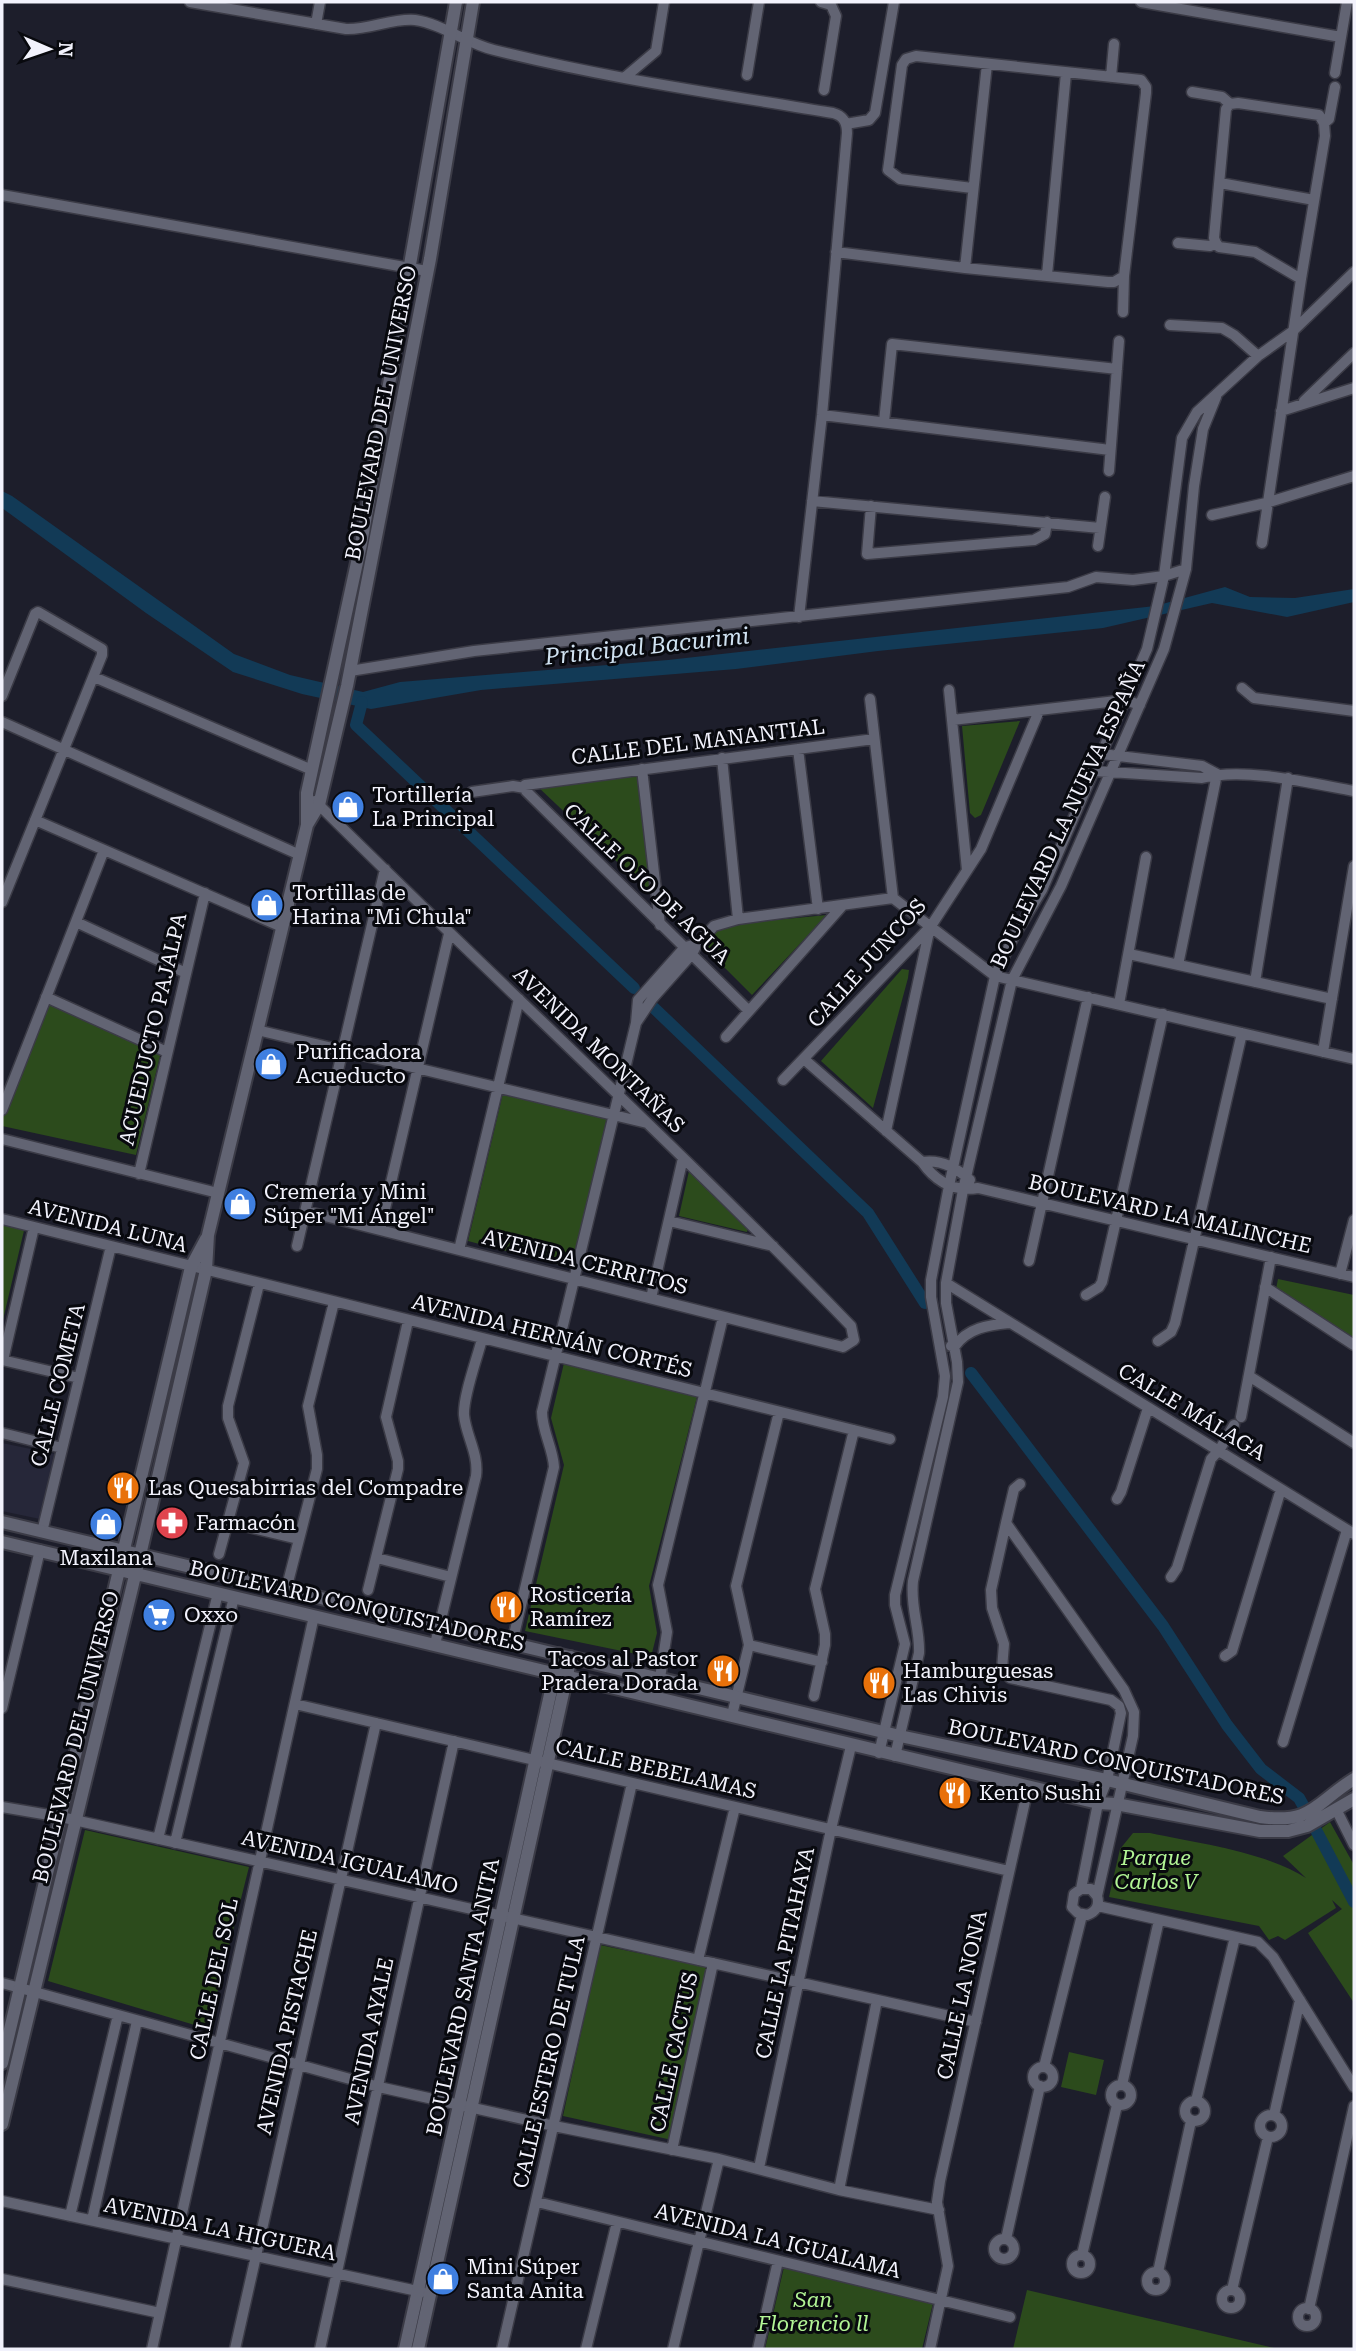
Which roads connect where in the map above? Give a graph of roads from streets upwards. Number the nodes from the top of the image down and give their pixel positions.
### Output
1 (190, 2) edge
2 (320, 2) edge
3 (456, 2) edge
4 (473, 2) edge
5 (664, 2) edge
6 (759, 2) edge
7 (821, 2) edge
8 (894, 2) edge
9 (1141, 2) edge
10 (1347, 2) edge
11 (316, 24) junction
12 (451, 34) junction
13 (1341, 37) junction
14 (466, 42) junction
15 (1114, 44) dead end
16 (987, 64) junction
17 (1066, 73) junction
18 (1335, 73) dead end
19 (747, 75) dead end
20 (1111, 77) junction
21 (624, 78) junction
22 (1335, 87) dead end
23 (824, 90) dead end
24 (1192, 93) dead end
25 (1230, 104) junction
26 (1324, 123) junction
27 (846, 124) junction
28 (1220, 183) junction
29 (972, 188) junction
30 (2, 195) edge
31 (1314, 200) junction
32 (1178, 243) dead end
33 (1216, 243) junction
34 (836, 252) junction
35 (411, 268) junction
36 (965, 268) junction
37 (427, 271) junction
38 (1354, 272) edge
39 (1047, 275) junction
40 (1124, 276) junction
41 (1301, 279) junction
42 (1123, 312) dead end
43 (1170, 325) dead end
44 (1293, 331) junction
45 (1119, 341) dead end
46 (1354, 353) edge
47 (1258, 356) junction
48 (1117, 369) junction
49 (1354, 388) edge
50 (1218, 394) junction
51 (1303, 403) junction
52 (1281, 411) junction
53 (822, 415) junction
54 (884, 422) junction
55 (1110, 450) junction
56 (1108, 471) dead end
57 (1354, 476) edge
58 (1105, 497) dead end
59 (812, 500) junction
60 (1266, 503) junction
61 (872, 506) junction
62 (1212, 515) dead end
63 (1047, 522) junction
64 (1100, 528) junction
65 (1262, 542) dead end
66 (1097, 546) dead end
67 (1186, 569) junction
68 (1163, 581) junction
69 (799, 617) junction
70 (350, 671) junction
71 (94, 677) junction
72 (1242, 688) dead end
73 (949, 690) dead end
74 (2, 696) edge
75 (870, 699) dead end
76 (1125, 701) junction
77 (1140, 705) junction
78 (1040, 711) junction
79 (1354, 711) edge
80 (952, 720) junction
81 (2, 722) edge
82 (322, 724) junction
83 (336, 735) junction
84 (874, 738) junction
85 (798, 748) junction
86 (64, 750) junction
87 (1102, 754) junction
88 (1118, 755) junction
89 (722, 758) junction
90 (642, 769) junction
91 (312, 771) junction
92 (1094, 771) junction
93 (1111, 773) junction
94 (1217, 774) junction
95 (1288, 778) junction
96 (526, 786) junction
97 (1354, 791) edge
98 (472, 792) dead end
99 (307, 793) junction
100 (319, 805) junction
101 (35, 820) junction
102 (307, 825) junction
103 (104, 850) junction
104 (300, 855) junction
105 (1146, 857) dead end
106 (1354, 866) edge
107 (385, 869) junction
108 (967, 870) junction
109 (205, 893) junction
110 (893, 898) junction
111 (2, 902) edge
112 (844, 905) junction
113 (817, 909) junction
114 (738, 919) junction
115 (76, 922) junction
116 (660, 925) junction
117 (931, 926) junction
118 (282, 927) junction
119 (449, 934) junction
120 (688, 951) junction
121 (1129, 954) junction
122 (1178, 965) junction
123 (186, 973) junction
124 (995, 976) junction
125 (1012, 980) junction
126 (1255, 982) junction
127 (46, 997) junction
128 (1088, 997) junction
129 (519, 999) junction
130 (1332, 999) junction
131 (1119, 1004) junction
132 (748, 1010) junction
133 (1163, 1014) junction
134 (257, 1030) junction
135 (1242, 1033) junction
136 (726, 1037) dead end
137 (343, 1050) junction
138 (167, 1052) junction
139 (1323, 1052) junction
140 (1354, 1059) edge
141 (805, 1060) junction
142 (418, 1069) junction
143 (783, 1080) dead end
144 (498, 1087) junction
145 (618, 1095) junction
146 (2, 1110) edge
147 (613, 1115) junction
148 (647, 1123) junction
149 (886, 1131) junction
150 (2, 1139) edge
151 (683, 1158) junction
152 (922, 1162) junction
153 (953, 1168) junction
154 (139, 1174) junction
155 (967, 1177) junction
156 (949, 1186) junction
157 (978, 1188) junction
158 (963, 1190) junction
159 (218, 1193) junction
160 (1041, 1204) junction
161 (305, 1211) junction
162 (2, 1219) edge
163 (1354, 1220) edge
164 (669, 1221) junction
165 (1115, 1221) junction
166 (34, 1227) junction
167 (380, 1230) junction
168 (208, 1235) junction
169 (1194, 1240) junction
170 (111, 1246) junction
171 (297, 1246) dead end
172 (774, 1246) junction
173 (459, 1250) junction
174 (1270, 1257) junction
175 (1029, 1261) dead end
176 (191, 1267) junction
177 (206, 1270) junction
178 (1340, 1274) junction
179 (1354, 1277) edge
180 (574, 1279) junction
181 (946, 1283) junction
182 (259, 1284) junction
183 (1265, 1287) junction
184 (1086, 1295) dead end
185 (651, 1298) junction
186 (334, 1302) junction
187 (723, 1317) junction
188 (408, 1321) junction
189 (1009, 1323) junction
190 (482, 1339) junction
191 (854, 1340) joint
192 (1158, 1341) dead end
193 (940, 1345) junction
194 (1354, 1345) edge
195 (955, 1346) junction
196 (555, 1357) junction
197 (3, 1360) edge
198 (1249, 1376) junction
199 (79, 1378) junction
200 (704, 1393) junction
201 (1148, 1408) junction
202 (779, 1412) junction
203 (854, 1430) junction
204 (2, 1433) edge
205 (890, 1439) dead end
206 (1354, 1443) edge
207 (62, 1448) junction
208 (1220, 1450) junction
209 (1020, 1484) dead end
210 (1281, 1489) junction
211 (1117, 1499) dead end
212 (2, 1522) edge
213 (228, 1522) junction
214 (1006, 1523) junction
215 (42, 1532) junction
216 (1351, 1532) edge
217 (298, 1539) junction
218 (2, 1542) edge
219 (40, 1550) junction
220 (125, 1551) junction
221 (219, 1554) dead end
222 (140, 1555) junction
223 (377, 1558) junction
224 (120, 1570) junction
225 (135, 1573) junction
226 (452, 1577) junction
227 (1171, 1577) dead end
228 (286, 1590) junction
229 (368, 1590) dead end
230 (218, 1593) junction
231 (234, 1597) junction
232 (314, 1616) junction
233 (440, 1626) junction
234 (512, 1643) junction
235 (435, 1644) junction
236 (749, 1644) junction
237 (565, 1655) junction
238 (1226, 1656) dead end
239 (822, 1662) junction
240 (561, 1674) junction
241 (660, 1678) junction
242 (196, 1683) junction
243 (212, 1686) junction
244 (91, 1692) junction
245 (105, 1696) junction
246 (737, 1696) junction
247 (814, 1696) dead end
248 (1130, 1700) junction
249 (295, 1704) junction
250 (1119, 1706) junction
251 (2, 1707) edge
252 (732, 1715) junction
253 (376, 1723) junction
254 (884, 1732) junction
255 (900, 1736) junction
256 (454, 1741) junction
257 (1283, 1742) dead end
258 (852, 1746) junction
259 (879, 1753) junction
260 (895, 1756) junction
261 (541, 1762) junction
262 (1354, 1779) edge
263 (1107, 1780) junction
264 (632, 1783) junction
265 (1121, 1784) junction
266 (1028, 1788) junction
267 (1354, 1800) edge
268 (1098, 1803) junction
269 (1116, 1804) junction
270 (2, 1807) edge
271 (735, 1807) junction
272 (1337, 1811) junction
273 (61, 1817) junction
274 (75, 1821) junction
275 (831, 1829) junction
276 (158, 1839) junction
277 (175, 1843) junction
278 (1354, 1844) edge
279 (260, 1862) junction
280 (1009, 1871) junction
281 (341, 1880) junction
282 (1081, 1889) junction
283 (419, 1897) junction
284 (1097, 1901) junction
285 (1082, 1915) junction
286 (507, 1917) junction
287 (1159, 1920) junction
288 (596, 1937) junction
289 (1235, 1937) junction
290 (698, 1960) junction
291 (713, 1963) junction
292 (799, 1982) junction
293 (2, 1983) edge
294 (20, 1988) junction
295 (34, 1992) junction
296 (877, 2000) junction
297 (1300, 2000) junction
298 (118, 2015) junction
299 (137, 2021) junction
300 (976, 2022) junction
301 (220, 2043) junction
302 (2, 2063) edge
303 (299, 2065) junction
304 (379, 2087) junction
305 (1354, 2087) edge
306 (1196, 2101) junction
307 (465, 2106) junction
308 (1354, 2106) edge
309 (1274, 2115) junction
310 (1191, 2121) junction
311 (2, 2124) edge
312 (554, 2126) junction
313 (1268, 2137) junction
314 (672, 2150) junction
315 (719, 2159) junction
316 (759, 2168) junction
317 (839, 2190) junction
318 (2, 2201) edge
319 (537, 2202) junction
320 (939, 2210) junction
321 (71, 2216) junction
322 (92, 2220) junction
323 (617, 2222) junction
324 (177, 2239) junction
325 (1006, 2239) dead end
326 (699, 2241) junction
327 (1082, 2255) dead end
328 (256, 2256) junction
329 (778, 2261) junction
330 (1158, 2272) dead end
331 (338, 2274) junction
332 (2, 2279) edge
333 (1233, 2290) dead end
334 (424, 2293) junction
335 (941, 2300) junction
336 (1309, 2308) dead end
337 (160, 2313) junction
338 (1010, 2317) dead end
339 (152, 2349) edge
340 (236, 2349) edge
341 (320, 2349) edge
342 (405, 2349) edge
343 (418, 2349) edge
344 (502, 2349) edge
345 (586, 2349) edge
346 (673, 2349) edge
347 (758, 2349) edge
348 (930, 2349) edge

1 - 11 street
2 - 11 street
3 - 12 street, BOULEVARD DEL UNIVERSO
4 - 14 street, BOULEVARD DEL UNIVERSO
5 - 21 street
6 - 19 street
7 - 23 street
8 - 27 street
9 - 13 street
10 - 13 street
11 - 12 street
12 - 14 street
12 - 35 street, BOULEVARD DEL UNIVERSO
13 - 18 street
14 - 21 street
14 - 37 street, BOULEVARD DEL UNIVERSO
15 - 20 street
16 - 17 street
16 - 29 street
16 - 29 street
17 - 20 street
17 - 39 street
20 - 40 street
21 - 27 street
22 - 26 street
24 - 25 street
25 - 26 street
25 - 28 street
26 - 31 street
27 - 34 street
28 - 31 street
28 - 33 street
29 - 36 street
30 - 35 street
31 - 41 street
32 - 33 street
33 - 41 street
34 - 36 street
34 - 53 street
35 - 37 street
35 - 82 street, BOULEVARD DEL UNIVERSO
36 - 39 street
37 - 70 street, BOULEVARD DEL UNIVERSO
38 - 44 street, BOULEVARD LA NUEVA ESPAÑA
39 - 40 street
40 - 42 street
41 - 44 street
43 - 47 street
44 - 47 street, BOULEVARD LA NUEVA ESPAÑA
44 - 52 street
45 - 48 street
46 - 51 street
47 - 50 street, BOULEVARD LA NUEVA ESPAÑA
48 - 54 street
48 - 55 street
49 - 51 street
50 - 67 street, BOULEVARD LA NUEVA ESPAÑA
50 - 68 street, BOULEVARD LA NUEVA ESPAÑA
51 - 52 street
52 - 60 street
53 - 54 street
53 - 59 street
54 - 55 street
55 - 56 street
57 - 60 street
58 - 64 street
59 - 61 street
59 - 69 street
60 - 62 street
60 - 65 street
61 - 63 street
61 - 63 street
63 - 64 street
64 - 66 street
67 - 68 street
67 - 77 street, BOULEVARD LA NUEVA ESPAÑA
68 - 69 street
68 - 76 street, BOULEVARD LA NUEVA ESPAÑA
69 - 70 street
70 - 83 street, BOULEVARD DEL UNIVERSO
71 - 74 street
71 - 86 street
71 - 91 street
72 - 79 street
73 - 80 street
75 - 84 street
76 - 77 street
76 - 78 street
76 - 87 street, BOULEVARD LA NUEVA ESPAÑA
77 - 88 street, BOULEVARD LA NUEVA ESPAÑA
78 - 80 street
78 - 108 street, CALLE JUNCOS
80 - 108 street
81 - 86 street
82 - 83 street
82 - 91 street, BOULEVARD DEL UNIVERSO
83 - 100 street, BOULEVARD DEL UNIVERSO
84 - 85 street, CALLE DEL MANANTIAL
84 - 110 street
85 - 89 street, CALLE DEL MANANTIAL
85 - 113 street
86 - 101 street
86 - 104 street
87 - 88 street
87 - 92 street, BOULEVARD LA NUEVA ESPAÑA
88 - 93 street, BOULEVARD LA NUEVA ESPAÑA
88 - 94 street
89 - 90 street, CALLE DEL MANANTIAL
89 - 114 street
90 - 96 street, CALLE DEL MANANTIAL
90 - 116 street
91 - 99 street, BOULEVARD DEL UNIVERSO
92 - 93 street
92 - 124 street, BOULEVARD LA NUEVA ESPAÑA
93 - 94 street
93 - 125 street, BOULEVARD LA NUEVA ESPAÑA
94 - 95 street
94 - 122 street
95 - 97 street
95 - 126 street
96 - 98 street, CALLE DEL MANANTIAL
96 - 116 street, CALLE OJO DE AGUA
99 - 100 street, AVENIDA MONTAÑAS
99 - 102 street, BOULEVARD DEL UNIVERSO
100 - 102 street, BOULEVARD DEL UNIVERSO
100 - 107 street, AVENIDA MONTAÑAS
101 - 103 street
101 - 111 street
102 - 104 street, BOULEVARD DEL UNIVERSO
103 - 109 street
103 - 115 street
104 - 118 street, BOULEVARD DEL UNIVERSO
105 - 121 street
106 - 130 street
107 - 119 street, AVENIDA MONTAÑAS
107 - 137 street
108 - 117 street, CALLE JUNCOS
109 - 118 street
109 - 123 street, ACUEDUCTO PAJALPA
110 - 112 street
110 - 117 street
112 - 113 street
112 - 132 street
113 - 114 street
114 - 120 street
115 - 123 street
115 - 127 street
116 - 120 street, CALLE OJO DE AGUA
117 - 124 street
117 - 141 street, CALLE JUNCOS
117 - 149 street
118 - 134 street, BOULEVARD DEL UNIVERSO
119 - 129 street, AVENIDA MONTAÑAS
119 - 142 street
120 - 132 street, CALLE OJO DE AGUA
120 - 145 street
121 - 122 street
121 - 131 street
122 - 126 street
123 - 138 street, ACUEDUCTO PAJALPA
124 - 125 street
124 - 153 street, BOULEVARD LA NUEVA ESPAÑA
125 - 128 street
125 - 155 street, BOULEVARD LA NUEVA ESPAÑA
126 - 130 street
127 - 138 street
127 - 146 street
128 - 131 street
128 - 160 street
129 - 144 street
129 - 145 street, AVENIDA MONTAÑAS
130 - 139 street
131 - 133 street
132 - 136 street
133 - 135 street
133 - 165 street
134 - 137 street
134 - 159 street, BOULEVARD DEL UNIVERSO
135 - 139 street
135 - 169 street
137 - 142 street
137 - 161 street
138 - 154 street, ACUEDUCTO PAJALPA
139 - 140 street
141 - 143 street, CALLE JUNCOS
141 - 149 street
142 - 144 street
142 - 167 street
144 - 147 street
144 - 173 street
145 - 147 street
145 - 148 street, AVENIDA MONTAÑAS
147 - 148 street
147 - 180 street
148 - 151 street, AVENIDA MONTAÑAS
149 - 152 street
150 - 154 street
151 - 164 street
151 - 172 street, AVENIDA MONTAÑAS
152 - 153 street
152 - 156 street
153 - 155 street
153 - 156 street, BOULEVARD LA NUEVA ESPAÑA
154 - 159 street
155 - 157 street
155 - 158 street, BOULEVARD LA NUEVA ESPAÑA
156 - 158 street
156 - 193 street, BOULEVARD LA NUEVA ESPAÑA
157 - 158 street, BOULEVARD LA MALINCHE
157 - 160 street, BOULEVARD LA MALINCHE
158 - 181 street, BOULEVARD LA NUEVA ESPAÑA
159 - 168 street, BOULEVARD DEL UNIVERSO
160 - 165 street, BOULEVARD LA MALINCHE
160 - 175 street
161 - 167 street, AVENIDA CERRITOS
161 - 171 street
162 - 166 street, AVENIDA LUNA
163 - 178 street
164 - 172 street
164 - 185 street
165 - 169 street, BOULEVARD LA MALINCHE
165 - 184 street
166 - 170 street, AVENIDA LUNA
166 - 197 street
167 - 173 street, AVENIDA CERRITOS
168 - 176 street, BOULEVARD DEL UNIVERSO
168 - 177 street, BOULEVARD DEL UNIVERSO
169 - 174 street, BOULEVARD LA MALINCHE
169 - 192 street
170 - 176 street, AVENIDA LUNA
170 - 199 street, CALLE COMETA
172 - 191 street, AVENIDA MONTAÑAS
173 - 180 street, AVENIDA CERRITOS
174 - 178 street, BOULEVARD LA MALINCHE
174 - 183 street
176 - 177 street, AVENIDA LUNA
176 - 220 street, BOULEVARD DEL UNIVERSO
177 - 182 street, AVENIDA HERNÁN CORTÉS
177 - 222 street, BOULEVARD DEL UNIVERSO
178 - 179 street, BOULEVARD LA MALINCHE
180 - 185 street, AVENIDA CERRITOS
180 - 196 street
181 - 189 street, CALLE MÁLAGA
181 - 195 street, BOULEVARD LA NUEVA ESPAÑA
182 - 186 street, AVENIDA HERNÁN CORTÉS
182 - 213 street
183 - 194 street
183 - 198 street
185 - 187 street, AVENIDA CERRITOS
186 - 188 street, AVENIDA HERNÁN CORTÉS
186 - 217 street
187 - 191 street, AVENIDA CERRITOS
187 - 200 street
188 - 190 street, AVENIDA HERNÁN CORTÉS
188 - 223 street
189 - 195 street
189 - 201 street, CALLE MÁLAGA
190 - 196 street, AVENIDA HERNÁN CORTÉS
190 - 226 street
193 - 195 street
193 - 254 street, BOULEVARD LA NUEVA ESPAÑA
195 - 255 street, BOULEVARD LA NUEVA ESPAÑA
196 - 200 street, AVENIDA HERNÁN CORTÉS
196 - 234 street
197 - 199 street
198 - 206 street
198 - 208 street
199 - 207 street, CALLE COMETA
200 - 202 street, AVENIDA HERNÁN CORTÉS
200 - 241 street
201 - 208 street, CALLE MÁLAGA
201 - 211 street
202 - 203 street, AVENIDA HERNÁN CORTÉS
202 - 236 street
203 - 205 street, AVENIDA HERNÁN CORTÉS
203 - 239 street
204 - 207 street
207 - 215 street, CALLE COMETA
208 - 210 street, CALLE MÁLAGA
208 - 227 street
209 - 214 street
210 - 216 street, CALLE MÁLAGA
210 - 238 street
212 - 215 street, BOULEVARD CONQUISTADORES
213 - 217 street
213 - 221 street
214 - 248 street
214 - 250 street
215 - 220 street, BOULEVARD CONQUISTADORES
216 - 257 street
217 - 228 street
218 - 219 street, BOULEVARD CONQUISTADORES
219 - 224 street, BOULEVARD CONQUISTADORES
219 - 251 street
220 - 222 street, BOULEVARD CONQUISTADORES
220 - 224 street, BOULEVARD DEL UNIVERSO
222 - 225 street, BOULEVARD DEL UNIVERSO
222 - 228 street, BOULEVARD CONQUISTADORES
223 - 226 street
223 - 229 street
224 - 225 street, BOULEVARD CONQUISTADORES
224 - 244 street, BOULEVARD DEL UNIVERSO
225 - 230 street, BOULEVARD CONQUISTADORES
225 - 245 street, BOULEVARD DEL UNIVERSO
226 - 233 street
228 - 233 street, BOULEVARD CONQUISTADORES
230 - 231 street, BOULEVARD CONQUISTADORES
230 - 242 street
231 - 232 street, BOULEVARD CONQUISTADORES
231 - 243 street
232 - 235 street, BOULEVARD CONQUISTADORES
232 - 249 street, CALLE DEL SOL
233 - 234 street, BOULEVARD CONQUISTADORES
233 - 235 street
234 - 237 street, BOULEVARD CONQUISTADORES
235 - 240 street, BOULEVARD CONQUISTADORES
236 - 239 street
236 - 246 street
237 - 240 street, BOULEVARD SANTA ANITA
237 - 241 street, BOULEVARD CONQUISTADORES
239 - 247 street
240 - 252 street, BOULEVARD CONQUISTADORES
240 - 261 street, BOULEVARD SANTA ANITA
241 - 246 street, BOULEVARD CONQUISTADORES
242 - 243 street
242 - 276 street
243 - 277 street
244 - 245 street
244 - 273 street, BOULEVARD DEL UNIVERSO
245 - 274 street, BOULEVARD DEL UNIVERSO
246 - 252 street
246 - 254 street, BOULEVARD CONQUISTADORES
248 - 250 street
248 - 265 street
249 - 253 street, CALLE BEBELAMAS
249 - 279 street, CALLE DEL SOL
250 - 263 street
252 - 258 street, BOULEVARD CONQUISTADORES
253 - 256 street, CALLE BEBELAMAS
253 - 281 street, AVENIDA PISTACHE
254 - 255 street, BOULEVARD CONQUISTADORES
254 - 259 street, BOULEVARD LA NUEVA ESPAÑA
255 - 260 street, BOULEVARD LA NUEVA ESPAÑA
255 - 263 street, BOULEVARD CONQUISTADORES
256 - 261 street, CALLE BEBELAMAS
256 - 283 street, AVENIDA AYALE
258 - 259 street, BOULEVARD CONQUISTADORES
258 - 275 street, CALLE LA PITAHAYA
259 - 260 street, BOULEVARD CONQUISTADORES
260 - 266 street, BOULEVARD CONQUISTADORES
261 - 264 street, CALLE BEBELAMAS
261 - 286 street, BOULEVARD SANTA ANITA
262 - 265 street, BOULEVARD CONQUISTADORES
263 - 265 street, BOULEVARD CONQUISTADORES
263 - 268 street
264 - 271 street, CALLE BEBELAMAS
264 - 288 street, CALLE ESTERO DE TULA
265 - 269 street
266 - 268 street, BOULEVARD CONQUISTADORES
266 - 280 street, CALLE LA NONA
267 - 272 street, BOULEVARD CONQUISTADORES
268 - 269 street, BOULEVARD CONQUISTADORES
268 - 282 street
269 - 272 street, BOULEVARD CONQUISTADORES
269 - 284 street
270 - 273 street, AVENIDA IGUALAMO
271 - 275 street, CALLE BEBELAMAS
271 - 290 street, CALLE CACTUS
272 - 278 street
273 - 274 street, AVENIDA IGUALAMO
273 - 294 street, BOULEVARD DEL UNIVERSO
274 - 276 street, AVENIDA IGUALAMO
274 - 295 street, BOULEVARD DEL UNIVERSO
275 - 280 street, CALLE BEBELAMAS
275 - 292 street, CALLE LA PITAHAYA
276 - 277 street, AVENIDA IGUALAMO
277 - 279 street, AVENIDA IGUALAMO
279 - 281 street, AVENIDA IGUALAMO
279 - 301 street, CALLE DEL SOL
280 - 300 street, CALLE LA NONA
281 - 283 street, AVENIDA IGUALAMO
281 - 303 street, AVENIDA PISTACHE
282 - 284 street
282 - 285 street
283 - 286 street, AVENIDA IGUALAMO
283 - 304 street, AVENIDA AYALE
284 - 285 street
284 - 287 street
285 - 325 street
286 - 288 street, AVENIDA IGUALAMO
286 - 307 street, BOULEVARD SANTA ANITA
287 - 289 street
287 - 327 street
288 - 290 street, AVENIDA IGUALAMO
288 - 312 street, CALLE ESTERO DE TULA
289 - 297 street
289 - 306 street
290 - 291 street, AVENIDA IGUALAMO
291 - 292 street, AVENIDA IGUALAMO
291 - 314 street, CALLE CACTUS
292 - 296 street, AVENIDA IGUALAMO
292 - 316 street, CALLE LA PITAHAYA
293 - 294 street
294 - 295 street
294 - 302 street, BOULEVARD DEL UNIVERSO
295 - 298 street
295 - 311 street, BOULEVARD DEL UNIVERSO
296 - 300 street, AVENIDA IGUALAMO
296 - 317 street
297 - 305 street
297 - 309 street
298 - 299 street
298 - 321 street
299 - 301 street
299 - 322 street
300 - 320 street, CALLE LA NONA
301 - 303 street
301 - 324 street, CALLE DEL SOL
303 - 304 street
303 - 328 street, AVENIDA PISTACHE
304 - 307 street
304 - 331 street, AVENIDA AYALE
306 - 310 street
306 - 310 street
307 - 312 street
307 - 334 street, BOULEVARD SANTA ANITA
308 - 336 street
309 - 313 street
309 - 313 street
310 - 330 street
312 - 314 street
312 - 319 street, CALLE ESTERO DE TULA
313 - 333 street
314 - 315 street
315 - 316 street
315 - 326 street
316 - 317 street
317 - 320 street
318 - 321 street, AVENIDA LA HIGUERA
319 - 323 street, AVENIDA LA IGUALAMA
319 - 344 street, CALLE ESTERO DE TULA
320 - 335 street, CALLE LA NONA
321 - 322 street, AVENIDA LA HIGUERA
322 - 324 street, AVENIDA LA HIGUERA
323 - 326 street, AVENIDA LA IGUALAMA
323 - 345 street
324 - 328 street, AVENIDA LA HIGUERA
324 - 337 street, CALLE DEL SOL
326 - 329 street, AVENIDA LA IGUALAMA
326 - 346 street
328 - 331 street, AVENIDA LA HIGUERA
328 - 340 street, AVENIDA PISTACHE
329 - 335 street, AVENIDA LA IGUALAMA
329 - 347 street
331 - 334 street, AVENIDA LA HIGUERA
331 - 341 street, AVENIDA AYALE
332 - 337 street
334 - 342 street, BOULEVARD SANTA ANITA
334 - 343 street, BOULEVARD SANTA ANITA
335 - 338 street, AVENIDA LA IGUALAMA
335 - 348 street, CALLE LA NONA
337 - 339 street, CALLE DEL SOL

